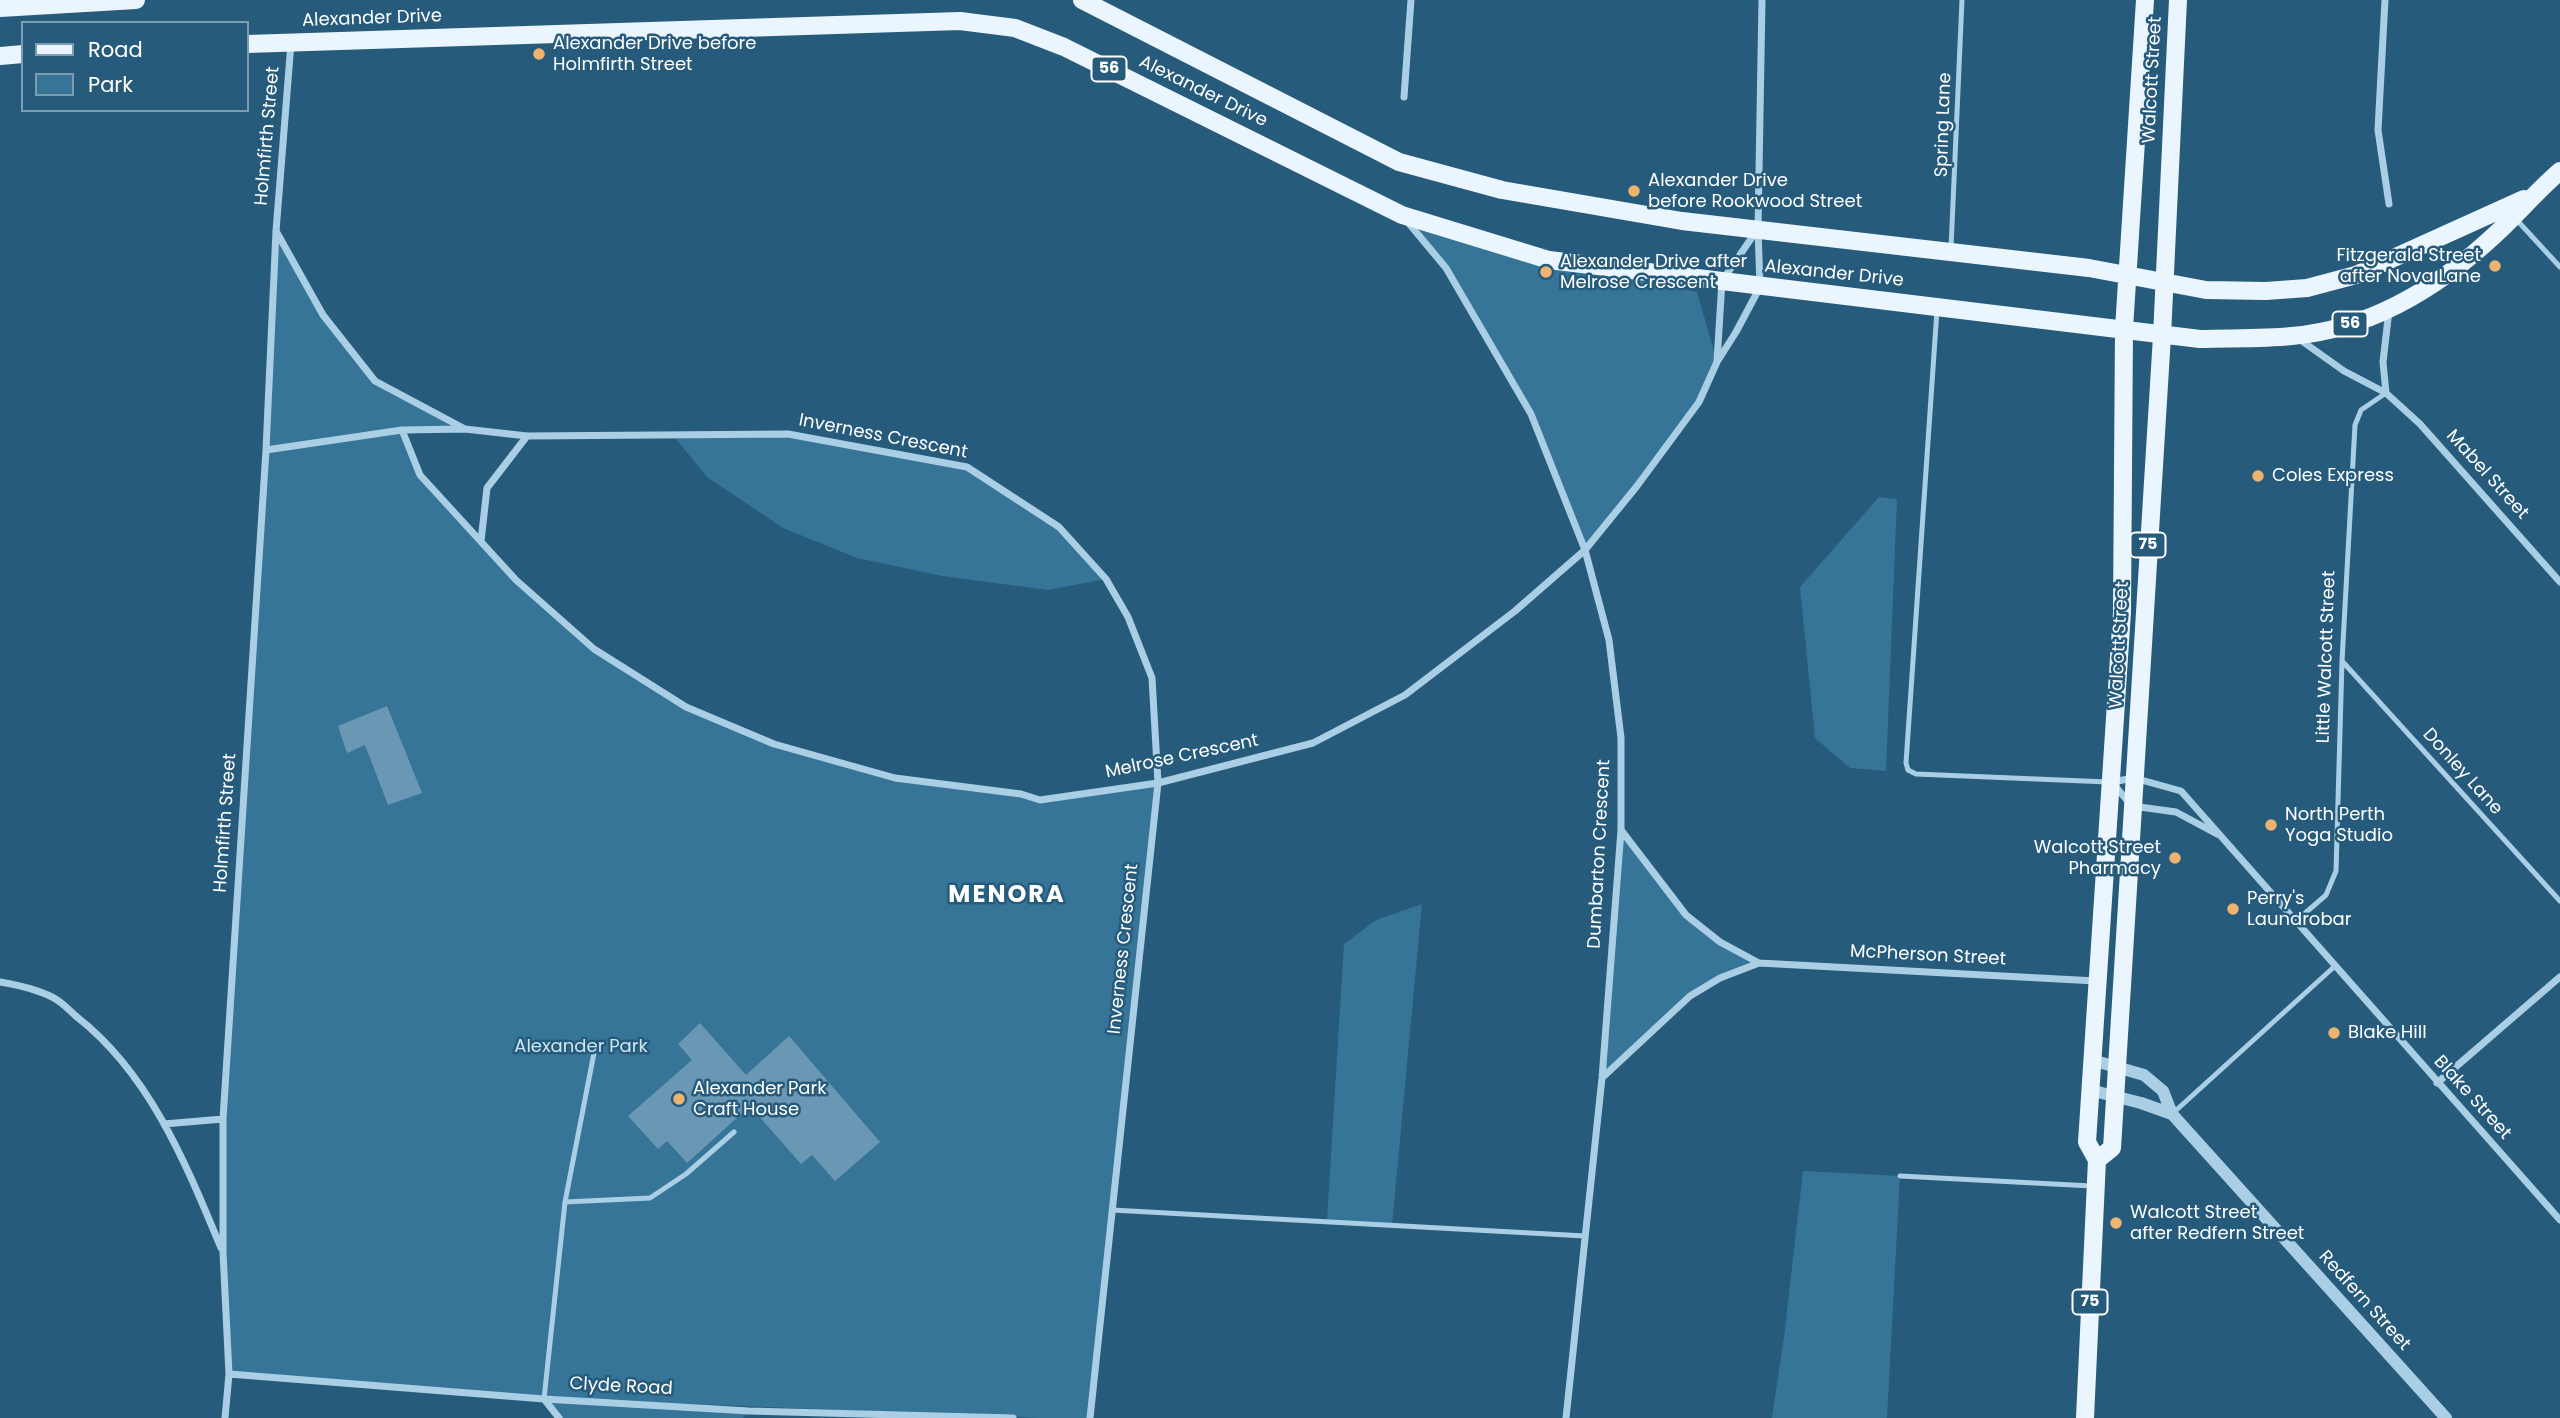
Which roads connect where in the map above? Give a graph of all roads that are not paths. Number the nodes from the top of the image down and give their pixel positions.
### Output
1 (136, 0) edge
2 (1082, 0) edge
3 (1411, 0) edge
4 (1762, 0) edge
5 (1962, 0) edge
6 (2145, 0) edge
7 (2178, 0) edge
8 (2385, 0) edge
9 (0, 8) edge
10 (291, 43) junction
11 (248, 44) edge
12 (21, 54) edge
13 (0, 56) edge
14 (1404, 97) dead end
15 (2560, 171) edge
16 (2533, 194) junction
17 (2389, 204) dead end
18 (1402, 215) junction
19 (2513, 215) junction
20 (1758, 229) junction
21 (276, 231) junction
22 (1951, 251) junction
23 (2560, 268) edge
24 (2126, 275) junction
25 (1722, 281) junction
26 (2164, 283) junction
27 (1759, 287) junction
28 (1938, 306) junction
29 (2389, 310) junction
30 (2124, 329) junction
31 (2162, 335) junction
32 (2294, 336) junction
33 (1717, 362) junction
34 (2386, 393) junction
35 (466, 429) junction
36 (402, 430) junction
37 (527, 436) junction
38 (266, 450) junction
39 (481, 541) junction
40 (1586, 550) junction
41 (2560, 582) edge
42 (2342, 662) junction
43 (2134, 778) junction
44 (2111, 782) junction
45 (1157, 783) junction
46 (2132, 806) junction
47 (1620, 830) junction
48 (2224, 838) junction
49 (2560, 901) edge
50 (2296, 921) junction
51 (1759, 963) junction
52 (2335, 966) junction
53 (2560, 976) edge
54 (2096, 981) junction
55 (0, 982) edge
56 (594, 1053) dead end
57 (2092, 1060) junction
58 (2117, 1067) junction
59 (1602, 1078) junction
60 (2437, 1083) junction
61 (2090, 1090) junction
62 (2115, 1096) junction
63 (2172, 1114) junction
64 (223, 1119) junction
65 (164, 1124) junction
66 (734, 1132) dead end
67 (2097, 1160) junction
68 (1900, 1176) dead end
69 (2096, 1186) junction
70 (565, 1202) junction
71 (1112, 1210) junction
72 (2560, 1220) edge
73 (1585, 1236) junction
74 (223, 1252) junction
75 (229, 1374) junction
76 (544, 1399) junction
77 (748, 1411) junction
78 (225, 1418) edge
79 (559, 1418) edge
80 (743, 1418) edge
81 (1013, 1418) edge
82 (1090, 1418) edge
83 (1566, 1418) edge
84 (2085, 1418) edge
85 (2446, 1418) edge

1 - 9 main road
2 - 20 main road, Alexander Drive / 56
3 - 14 street
4 - 20 street, Melrose Crescent
5 - 22 lane, Spring Lane
6 - 24 main road, Walcott Street / 75
7 - 26 main road, Walcott Street / 75
8 - 17 street
10 - 11 main road, Alexander Drive / 56
10 - 18 main road, Alexander Drive / 56
10 - 21 street, Holmfirth Street
12 - 13 main road
15 - 16 main road, 56
16 - 19 main road, 56
16 - 26 main road, 56
18 - 25 main road, Alexander Drive / 56
18 - 40 street, Dumbarton Crescent
19 - 23 lane
19 - 29 main road, 56
20 - 22 main road, Alexander Drive / 56
20 - 25 street
20 - 27 street, Melrose Crescent
21 - 35 street, Holmfirth Street
21 - 38 street, Holmfirth Street
22 - 24 main road, Alexander Drive / 56
24 - 26 main road, Alexander Drive / 56
24 - 30 main road, Walcott Street / 75
25 - 27 main road, Alexander Drive / 56
25 - 33 street, Melrose Crescent
26 - 31 main road, Walcott Street / 75
27 - 28 main road, Alexander Drive / 56
27 - 33 street, Melrose Crescent
28 - 30 main road, Alexander Drive / 56
28 - 44 lane
29 - 32 main road, 56
29 - 34 street
30 - 31 main road, 56
30 - 44 main road, Walcott Street / 75
31 - 32 main road, 56
31 - 43 main road, Walcott Street / 75
32 - 34 street, Mabel Street
33 - 40 street, Melrose Crescent
34 - 41 street, Mabel Street
34 - 42 lane, Little Walcott Street
35 - 36 street, Inverness Crescent
35 - 37 street, Inverness Crescent
36 - 38 street, Inverness Crescent
36 - 39 street, Melrose Crescent
37 - 39 street
37 - 45 street, Inverness Crescent
38 - 64 street, Holmfirth Street
39 - 45 street, Melrose Crescent
40 - 45 street, Melrose Crescent
40 - 47 street, Dumbarton Crescent
42 - 49 lane, Donley Lane
42 - 50 lane, Little Walcott Street
43 - 44 street, Blake Street
43 - 46 main road, Walcott Street / 75
43 - 48 street, Blake Street
44 - 46 street
44 - 54 main road, Walcott Street / 75
45 - 71 street, Inverness Crescent
46 - 48 street, Blake Street
46 - 58 main road, Walcott Street / 75
47 - 51 street, McPherson Street
47 - 59 street, Dumbarton Crescent
48 - 50 street, Blake Street
50 - 52 street, Blake Street
51 - 54 street, McPherson Street
51 - 59 street, McPherson Street
52 - 60 street, Blake Street
52 - 63 lane
53 - 60 street
54 - 57 main road, Walcott Street / 75
55 - 65 street
56 - 70 lane
57 - 58 street, Redfern Street
57 - 61 main road, Walcott Street / 75
58 - 62 main road, Walcott Street / 75
58 - 63 street, Redfern Street
59 - 73 street, Dumbarton Crescent
60 - 72 street, Blake Street
61 - 62 street
61 - 67 main road, Walcott Street / 75
62 - 63 street
62 - 67 main road, Walcott Street / 75
63 - 85 street, Redfern Street
64 - 65 street
64 - 74 street, Holmfirth Street
65 - 74 street
66 - 70 lane
67 - 69 main road, Walcott Street / 75
68 - 69 lane
69 - 84 main road, Walcott Street / 75
70 - 76 lane
71 - 73 lane
71 - 82 street, Inverness Crescent
73 - 83 street, Dumbarton Crescent
74 - 75 street, Holmfirth Street
75 - 76 street, Clyde Road
75 - 78 street, Holmfirth Street
76 - 77 street, Clyde Road
76 - 79 street
77 - 80 street
77 - 81 street, Clyde Road

